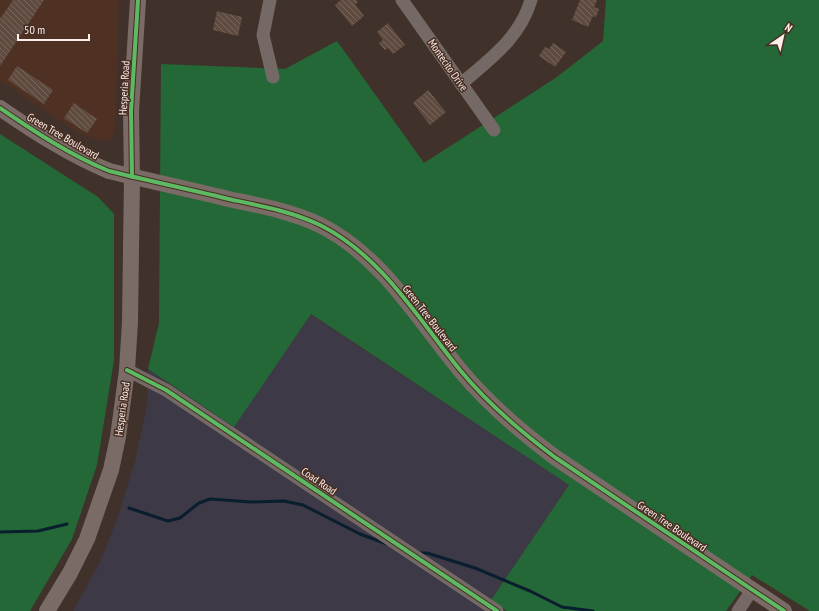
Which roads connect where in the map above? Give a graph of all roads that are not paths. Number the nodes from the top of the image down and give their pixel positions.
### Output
1 (138, 0) edge
2 (270, 0) edge
3 (402, 0) edge
4 (531, 0) edge
5 (273, 77) dead end
6 (461, 84) junction
7 (0, 108) edge
8 (494, 130) dead end
9 (132, 177) junction
10 (128, 370) junction
11 (752, 590) junction
12 (47, 611) edge
13 (497, 611) edge
14 (738, 611) edge
15 (784, 611) edge

1 - 9 main road, Hesperia Road
2 - 5 street
3 - 6 street, Montecito Drive
4 - 6 street
6 - 8 street, Montecito Drive
7 - 9 main road, Green Tree Boulevard
9 - 10 main road, Hesperia Road
9 - 11 main road, Green Tree Boulevard
10 - 12 main road, Hesperia Road
10 - 13 street, Coad Road
11 - 14 street
11 - 15 main road, Green Tree Boulevard

